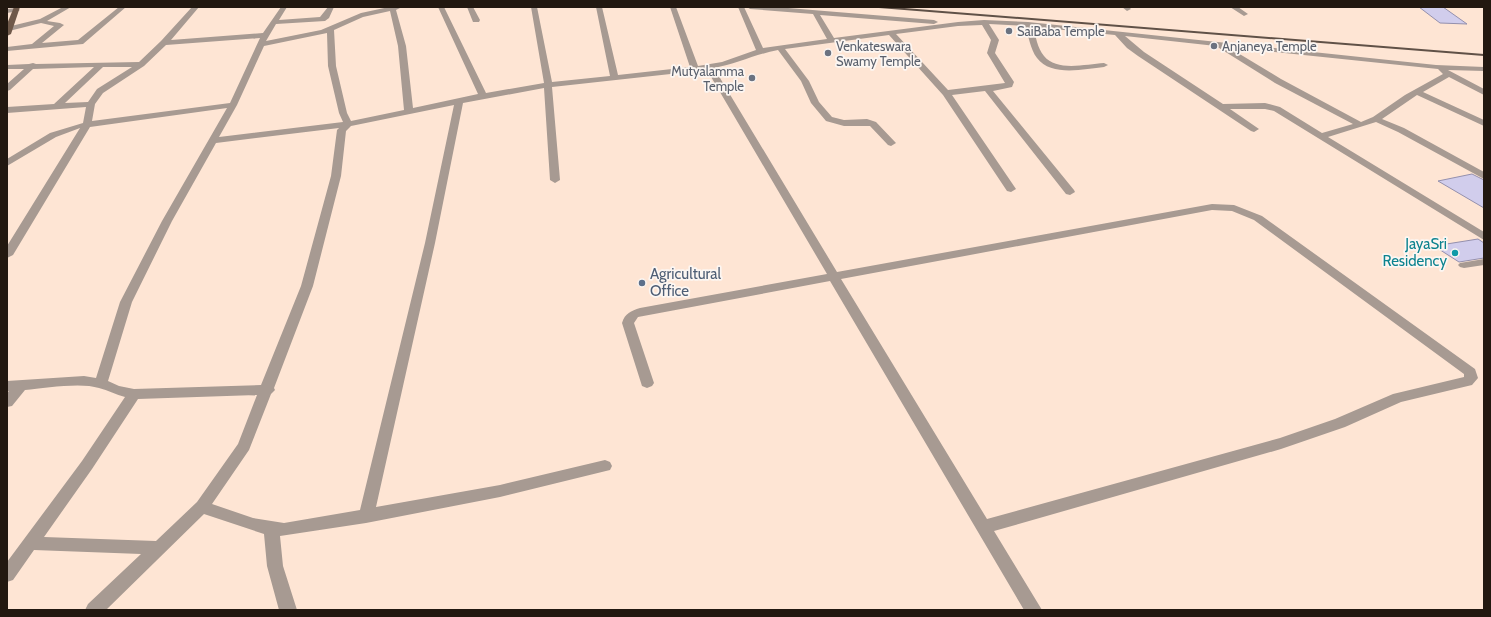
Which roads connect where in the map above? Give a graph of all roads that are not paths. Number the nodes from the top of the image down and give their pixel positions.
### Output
1 (68, 7) edge
2 (123, 7) edge
3 (196, 7) edge
4 (284, 7) edge
5 (331, 7) edge
6 (442, 7) edge
7 (470, 7) edge
8 (534, 7) edge
9 (599, 7) edge
10 (673, 7) edge
11 (742, 7) edge
12 (750, 7) edge
13 (1234, 7) edge
14 (16, 8) edge
15 (396, 8) edge
16 (7, 11) edge
17 (815, 12) junction
18 (1244, 14) dead end
19 (476, 20) dead end
20 (42, 21) junction
21 (274, 22) junction
22 (984, 22) junction
23 (958, 24) junction
24 (1028, 24) junction
25 (331, 30) junction
26 (8, 32) edge
27 (890, 32) junction
28 (1118, 34) junction
29 (262, 40) junction
30 (832, 40) junction
31 (164, 43) junction
32 (1218, 44) junction
33 (33, 47) junction
34 (779, 47) junction
35 (7, 49) edge
36 (760, 51) junction
37 (102, 64) junction
38 (141, 64) junction
39 (32, 65) junction
40 (1104, 65) dead end
41 (7, 66) edge
42 (709, 67) junction
43 (1436, 67) junction
44 (695, 69) junction
45 (1484, 69) edge
46 (1449, 74) junction
47 (614, 77) junction
48 (548, 85) junction
49 (7, 88) edge
50 (987, 89) junction
51 (1417, 92) junction
52 (1484, 92) edge
53 (946, 93) junction
54 (483, 96) junction
55 (459, 101) junction
56 (91, 104) junction
57 (233, 105) junction
58 (57, 106) junction
59 (1222, 108) junction
60 (7, 110) edge
61 (409, 112) junction
62 (1376, 118) junction
63 (1484, 123) edge
64 (87, 124) junction
65 (348, 124) junction
66 (1361, 125) junction
67 (1254, 129) dead end
68 (1321, 136) junction
69 (213, 141) junction
70 (891, 143) dead end
71 (7, 163) edge
72 (1484, 176) edge
73 (555, 180) dead end
74 (1012, 189) dead end
75 (1070, 192) dead end
76 (18, 236) junction
77 (1484, 237) edge
78 (7, 238) edge
79 (7, 255) edge
80 (1484, 262) edge
81 (1464, 265) dead end
82 (834, 277) junction
83 (102, 383) junction
84 (647, 383) dead end
85 (21, 385) junction
86 (7, 386) edge
87 (268, 390) junction
88 (134, 394) junction
89 (7, 402) edge
90 (605, 466) dead end
91 (202, 507) junction
92 (366, 516) junction
93 (984, 527) junction
94 (271, 530) junction
95 (31, 543) junction
96 (160, 548) junction
97 (7, 575) edge
98 (94, 610) edge
99 (288, 610) edge
100 (1033, 610) edge

1 - 20 street
2 - 33 street
3 - 31 street
4 - 21 street
5 - 21 street
6 - 54 street
7 - 19 street
8 - 48 street
9 - 47 street
10 - 44 street
11 - 36 street
12 - 17 street
13 - 18 street
14 - 16 street
14 - 26 main road
15 - 25 street
15 - 61 street
17 - 23 street
17 - 30 street
20 - 26 street
20 - 33 street
21 - 29 street
22 - 23 street
22 - 24 street
22 - 50 street
23 - 27 street
24 - 28 street
24 - 40 street
25 - 29 street
25 - 65 street
27 - 30 street
27 - 53 street
28 - 32 street
28 - 59 street
29 - 31 street
29 - 57 street
30 - 34 street
31 - 38 street
32 - 43 street
32 - 66 street
33 - 35 street
34 - 36 street
34 - 70 street
36 - 42 street
37 - 38 street
37 - 39 street
37 - 58 street
38 - 56 street
39 - 41 street
39 - 49 street
42 - 44 street
42 - 82 street
43 - 45 street
43 - 46 street
44 - 47 street
46 - 51 street
46 - 52 street
47 - 48 street
48 - 54 street
48 - 73 street
50 - 53 street
50 - 75 street
51 - 62 street
51 - 63 street
53 - 74 street
54 - 55 street
55 - 61 street
55 - 92 street
56 - 58 street
56 - 64 street
57 - 64 street
57 - 69 street
58 - 60 street
59 - 67 street
59 - 68 street
61 - 65 street
62 - 66 street
62 - 72 street
64 - 71 street
64 - 76 street
65 - 69 street
65 - 87 street
66 - 68 street
68 - 77 street
69 - 83 street
76 - 78 street
76 - 79 street
80 - 81 street
82 - 84 street
82 - 93 street
82 - 93 street
83 - 85 street
83 - 88 street
85 - 86 street
85 - 89 street
87 - 88 street
87 - 91 street
88 - 95 street
90 - 92 street
91 - 94 street
91 - 96 street
92 - 94 street
93 - 100 street
94 - 99 street
95 - 96 street
95 - 97 street
96 - 98 street

